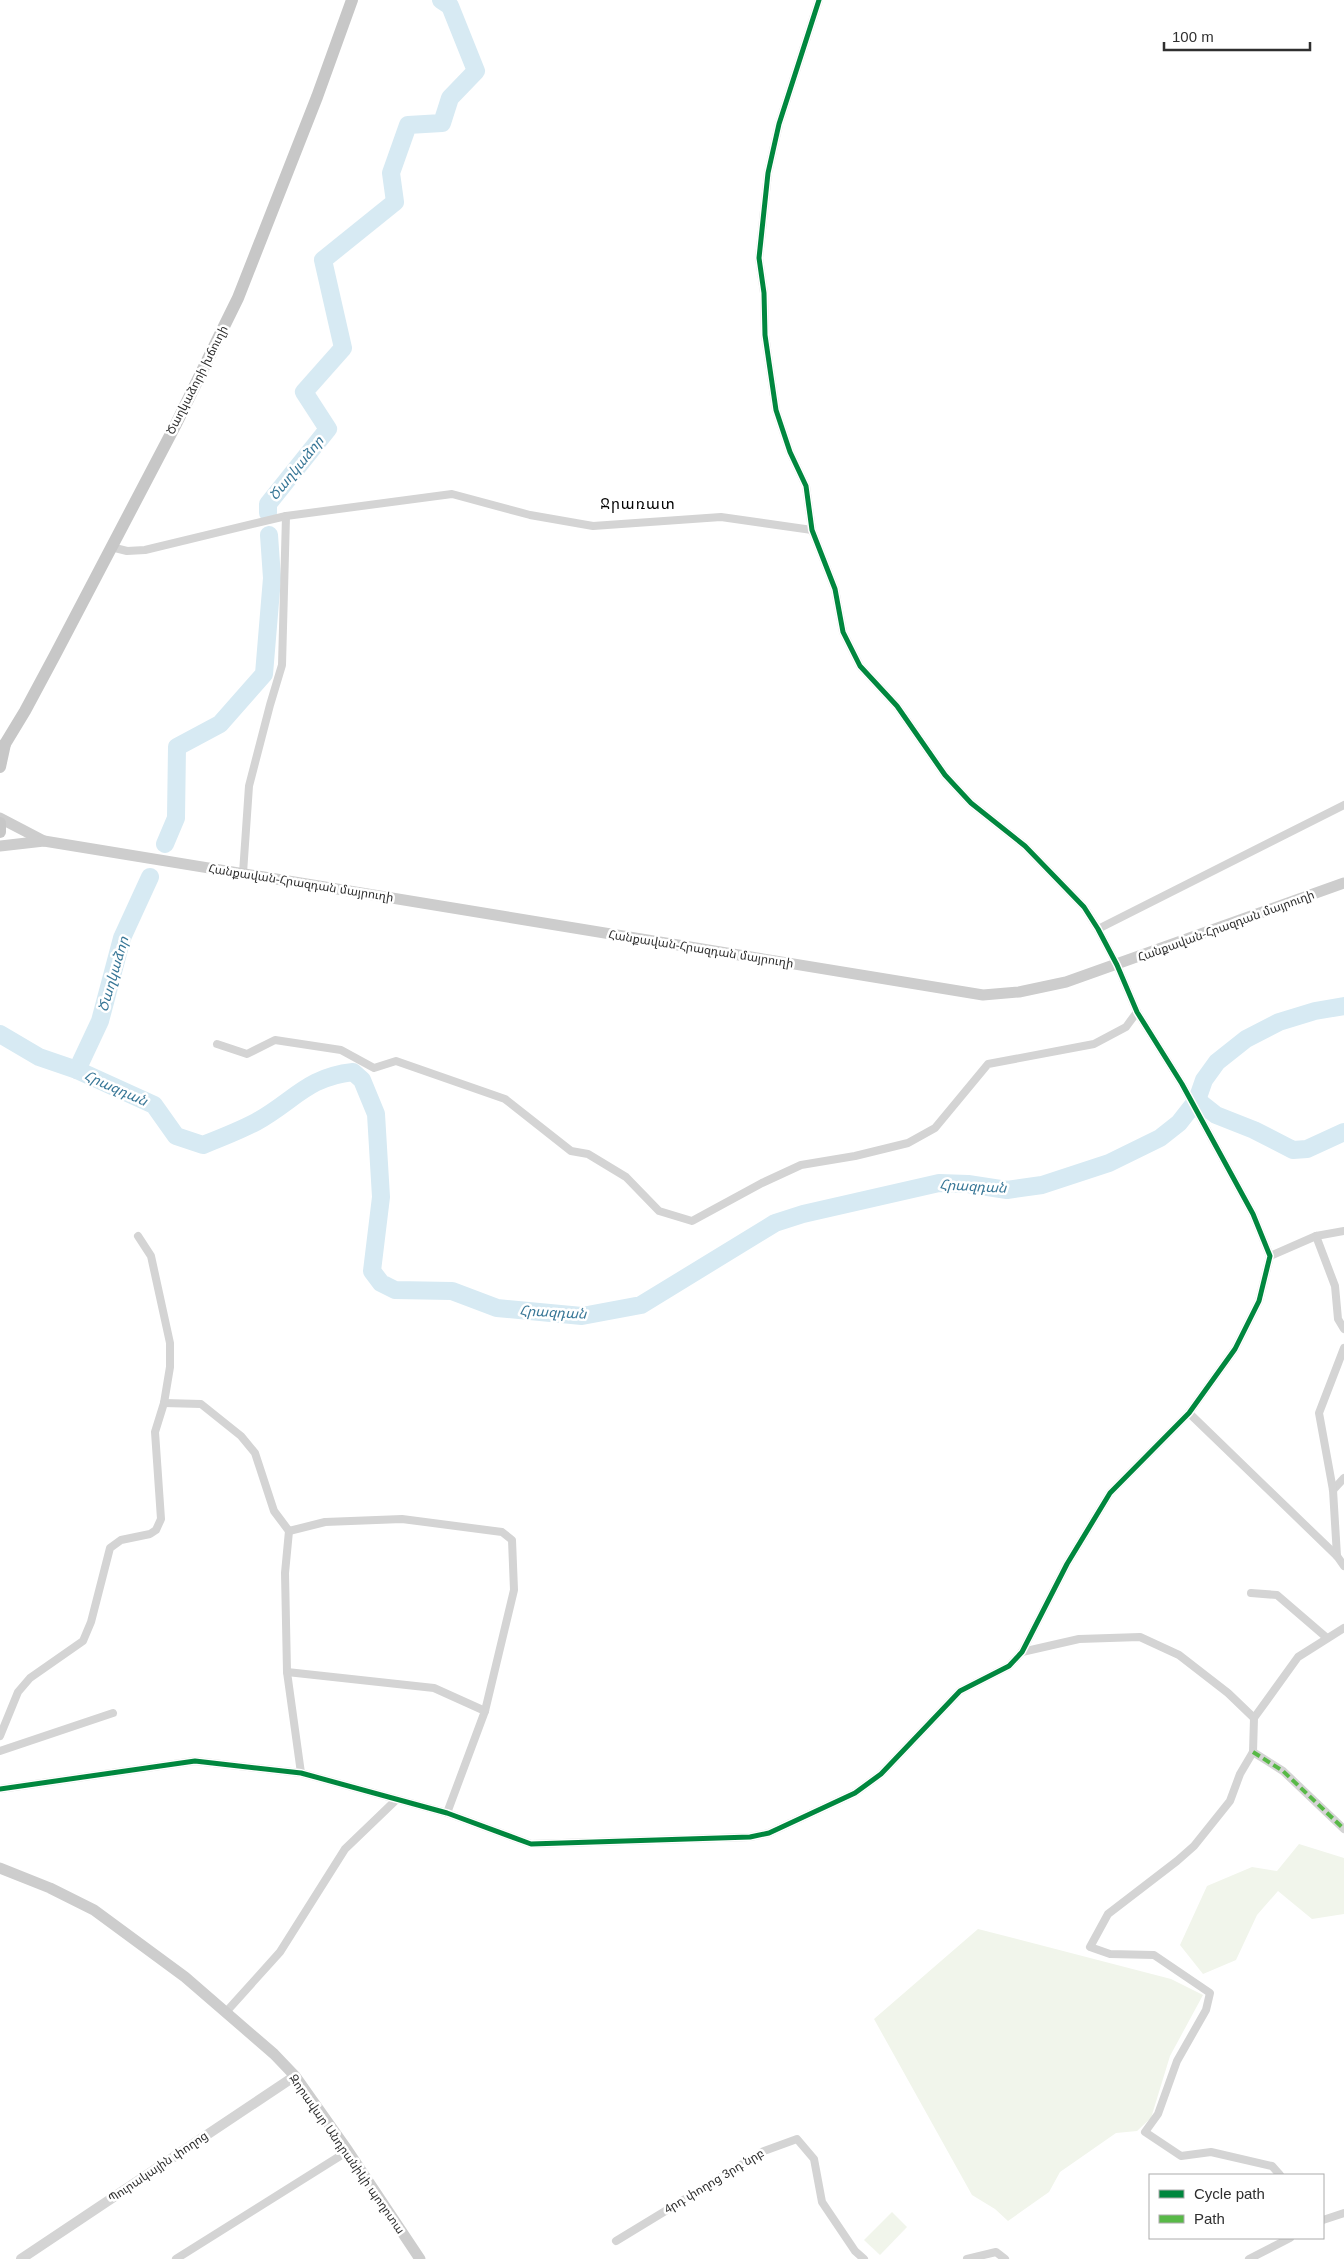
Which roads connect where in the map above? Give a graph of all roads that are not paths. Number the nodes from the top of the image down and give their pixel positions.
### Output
1 (352, 0) edge
2 (819, 0) edge
3 (286, 516) junction
4 (812, 530) junction
5 (111, 547) junction
6 (3, 746) edge
7 (0, 767) edge
8 (1344, 804) edge
9 (0, 818) edge
10 (0, 822) edge
11 (0, 832) edge
12 (44, 841) junction
13 (0, 846) edge
14 (243, 874) junction
15 (1344, 883) edge
16 (1098, 929) junction
17 (1117, 965) junction
18 (1137, 1012) junction
19 (217, 1044) dead end
20 (1344, 1231) edge
21 (138, 1236) dead end
22 (1316, 1236) junction
23 (1270, 1256) junction
24 (1344, 1329) edge
25 (1344, 1348) edge
26 (164, 1403) junction
27 (1189, 1413) junction
28 (1344, 1478) edge
29 (1333, 1490) junction
30 (289, 1531) junction
31 (1337, 1556) junction
32 (1344, 1566) edge
33 (1251, 1593) dead end
34 (1344, 1628) edge
35 (1327, 1638) junction
36 (1022, 1652) junction
37 (286, 1672) junction
38 (485, 1711) junction
39 (113, 1713) dead end
40 (1254, 1718) junction
41 (0, 1736) edge
42 (0, 1751) edge
43 (1253, 1752) junction
44 (301, 1773) junction
45 (0, 1789) edge
46 (396, 1800) junction
47 (447, 1813) junction
48 (1344, 1829) edge
49 (0, 1868) edge
50 (226, 2012) junction
51 (295, 2076) junction
52 (348, 2151) junction
53 (1279, 2174) edge
54 (1344, 2213) edge
55 (1324, 2220) edge
56 (1288, 2239) edge
57 (616, 2240) dead end
58 (22, 2259) edge
59 (176, 2259) edge
60 (420, 2259) edge
61 (864, 2259) edge
62 (968, 2259) edge
63 (1005, 2259) edge
64 (1249, 2259) edge

1 - 5 main road, Ծաղկաձորի խճուղի
2 - 4 street
3 - 4 street
3 - 5 street
3 - 14 street
4 - 16 street
5 - 6 main road, Ծաղկաձորի խճուղի
6 - 7 main road, Ծաղկաձորի խճուղի
8 - 16 street
9 - 12 main road, Հանքավան-Հրազդան մայրուղի
10 - 11 main road
12 - 13 main road, Հանքավան-Հրազդան մայրուղի
12 - 14 main road, Հանքավան-Հրազդան մայրուղի
14 - 17 main road, Հանքավան-Հրազդան մայրուղի
15 - 17 main road, Հանքավան-Հրազդան մայրուղի
16 - 17 street
17 - 18 street
18 - 19 street
18 - 23 street
20 - 22 street
21 - 26 street
22 - 23 street
22 - 24 street
23 - 27 street
25 - 29 street
26 - 30 street
26 - 41 street
27 - 31 street
27 - 36 street
28 - 29 street
29 - 31 street
30 - 37 street
30 - 38 street
31 - 32 street
33 - 35 street
34 - 35 street
35 - 40 street
36 - 40 street
36 - 47 street
37 - 38 street
37 - 44 street
38 - 47 street
39 - 42 street
40 - 43 street
43 - 48 street
43 - 53 street
44 - 45 street
44 - 46 street
46 - 47 street
46 - 50 street
49 - 50 main road, Զորավար Անդրանիկի պողոտա
50 - 51 main road, Զորավար Անդրանիկի պողոտա
51 - 52 main road, Զորավար Անդրանիկի պողոտա
51 - 58 street, Պուրակային փողոց
52 - 59 street
52 - 60 main road, Զորավար Անդրանիկի պողոտա
54 - 55 street
56 - 64 street
57 - 61 street, 4րդ փողոց 3րդ նրբ
62 - 63 street

